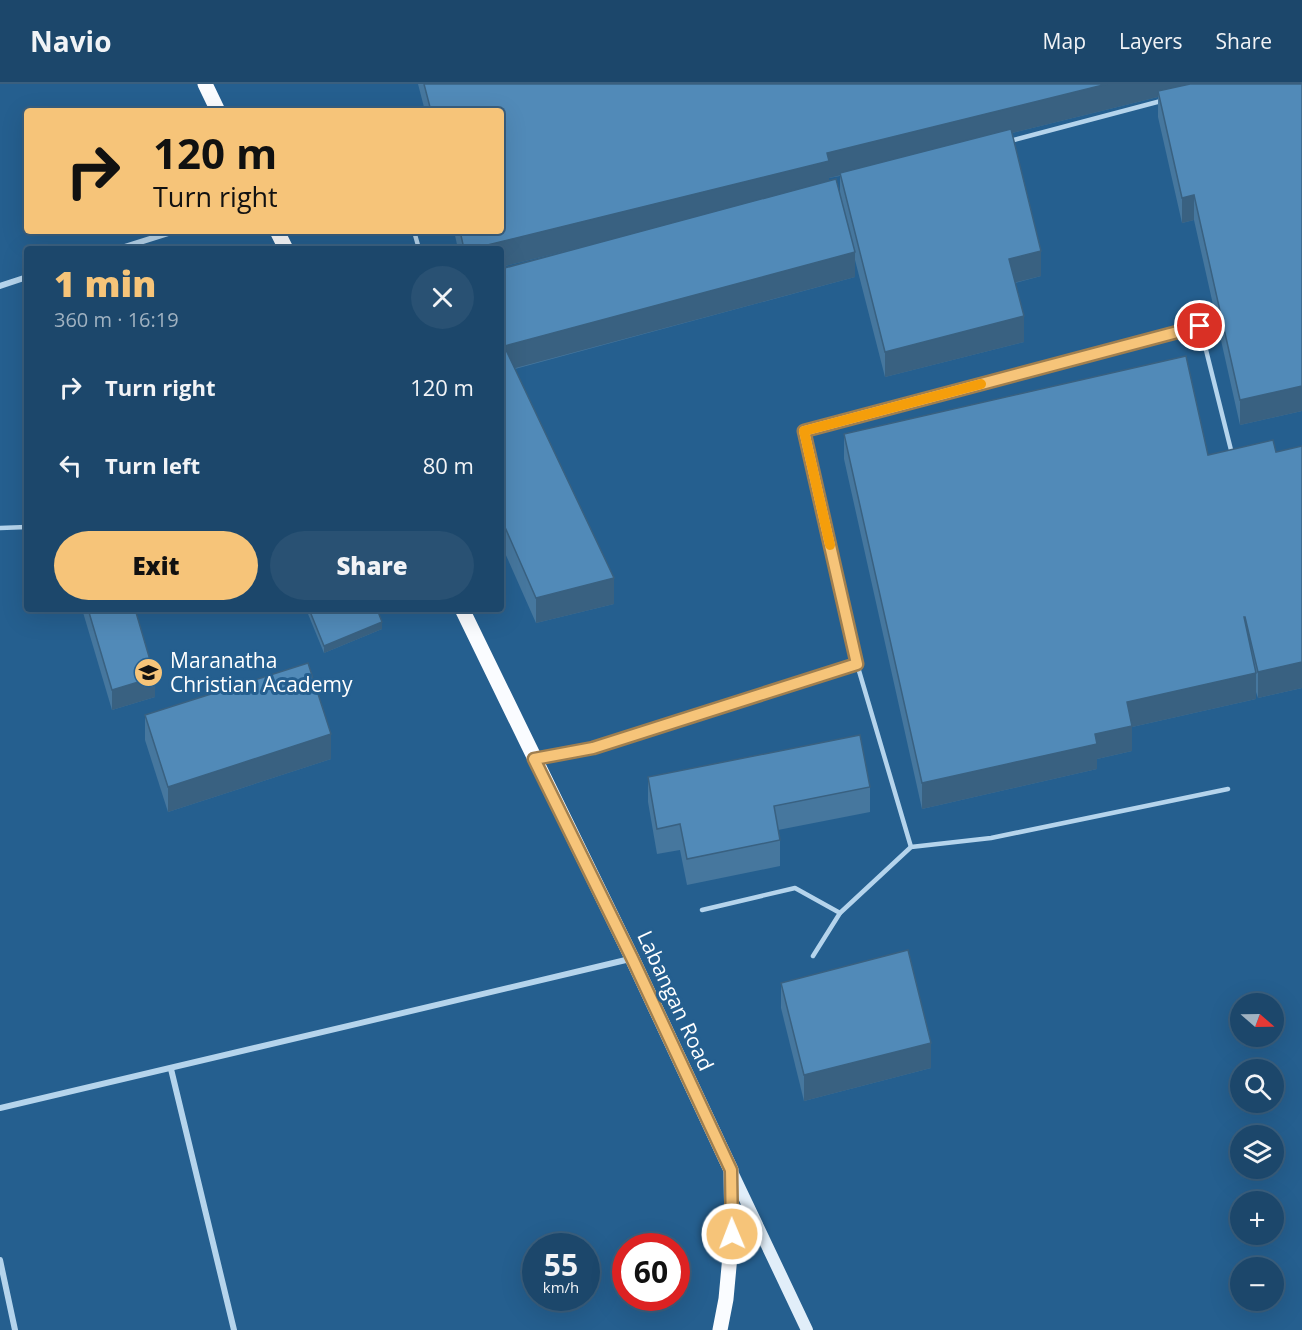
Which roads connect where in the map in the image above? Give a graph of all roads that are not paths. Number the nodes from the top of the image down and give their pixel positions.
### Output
1 (205, 84) edge
2 (1170, 99) edge
3 (217, 108) edge
4 (1009, 141) edge
5 (165, 234) edge
6 (127, 246) edge
7 (24, 278) edge
8 (0, 286) edge
9 (1234, 464) edge
10 (24, 527) edge
11 (0, 528) edge
12 (463, 612) edge
13 (857, 664) junction
14 (534, 759) junction
15 (1228, 789) dead end
16 (911, 847) junction
17 (702, 910) dead end
18 (840, 913) junction
19 (813, 956) dead end
20 (632, 958) junction
21 (171, 1069) junction
22 (0, 1108) edge
23 (731, 1170) junction
24 (0, 1260) edge
25 (15, 1330) edge
26 (234, 1330) edge
27 (720, 1330) edge
28 (807, 1330) edge

1 - 3 main road
2 - 4 lane
5 - 6 street
7 - 8 street
9 - 13 lane
10 - 11 lane
12 - 14 main road, Labangan Road
13 - 14 lane
13 - 16 lane
14 - 20 main road, Labangan Road
15 - 16 lane
16 - 18 lane
17 - 18 lane
18 - 19 lane
20 - 21 street
20 - 23 main road, Labangan Road
21 - 22 street
21 - 26 street
23 - 27 main road, Labangan Road
23 - 28 main road
24 - 25 street

